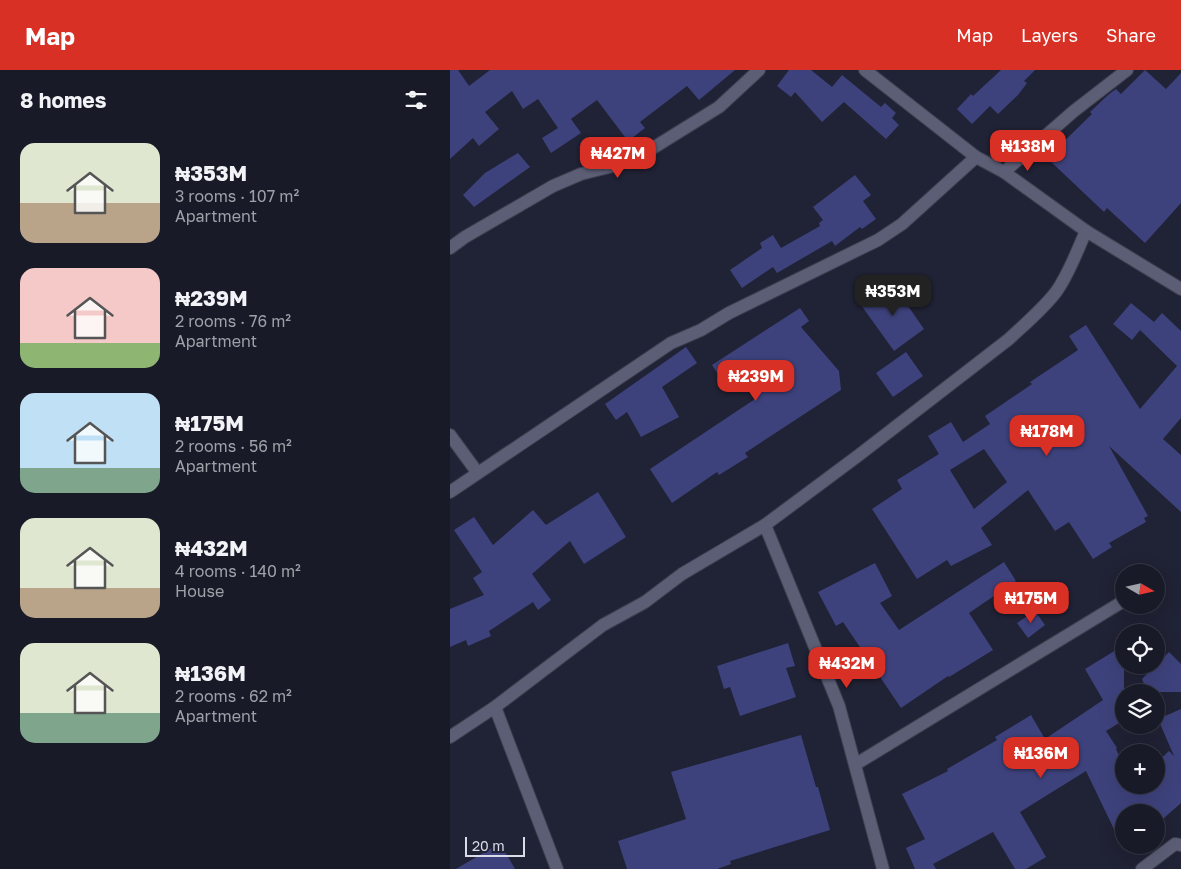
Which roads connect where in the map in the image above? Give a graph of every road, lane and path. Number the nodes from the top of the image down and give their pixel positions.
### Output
1 (759, 70) edge
2 (865, 70) edge
3 (1128, 70) edge
4 (976, 157) junction
5 (1004, 172) junction
6 (1086, 231) junction
7 (450, 248) edge
8 (1181, 289) edge
9 (450, 435) edge
10 (477, 472) junction
11 (450, 492) edge
12 (765, 524) junction
13 (1115, 606) edge
14 (495, 706) junction
15 (450, 737) edge
16 (856, 764) junction
17 (1181, 845) edge
18 (557, 869) edge
19 (883, 869) edge
20 (1142, 869) edge

1 - 7 street
2 - 4 street
3 - 5 street
4 - 5 street
4 - 10 street
5 - 6 street
6 - 8 street
6 - 12 street
9 - 10 street
10 - 11 street
12 - 14 street
12 - 16 street
13 - 16 street
14 - 15 street
14 - 18 street
16 - 19 street
17 - 20 street

